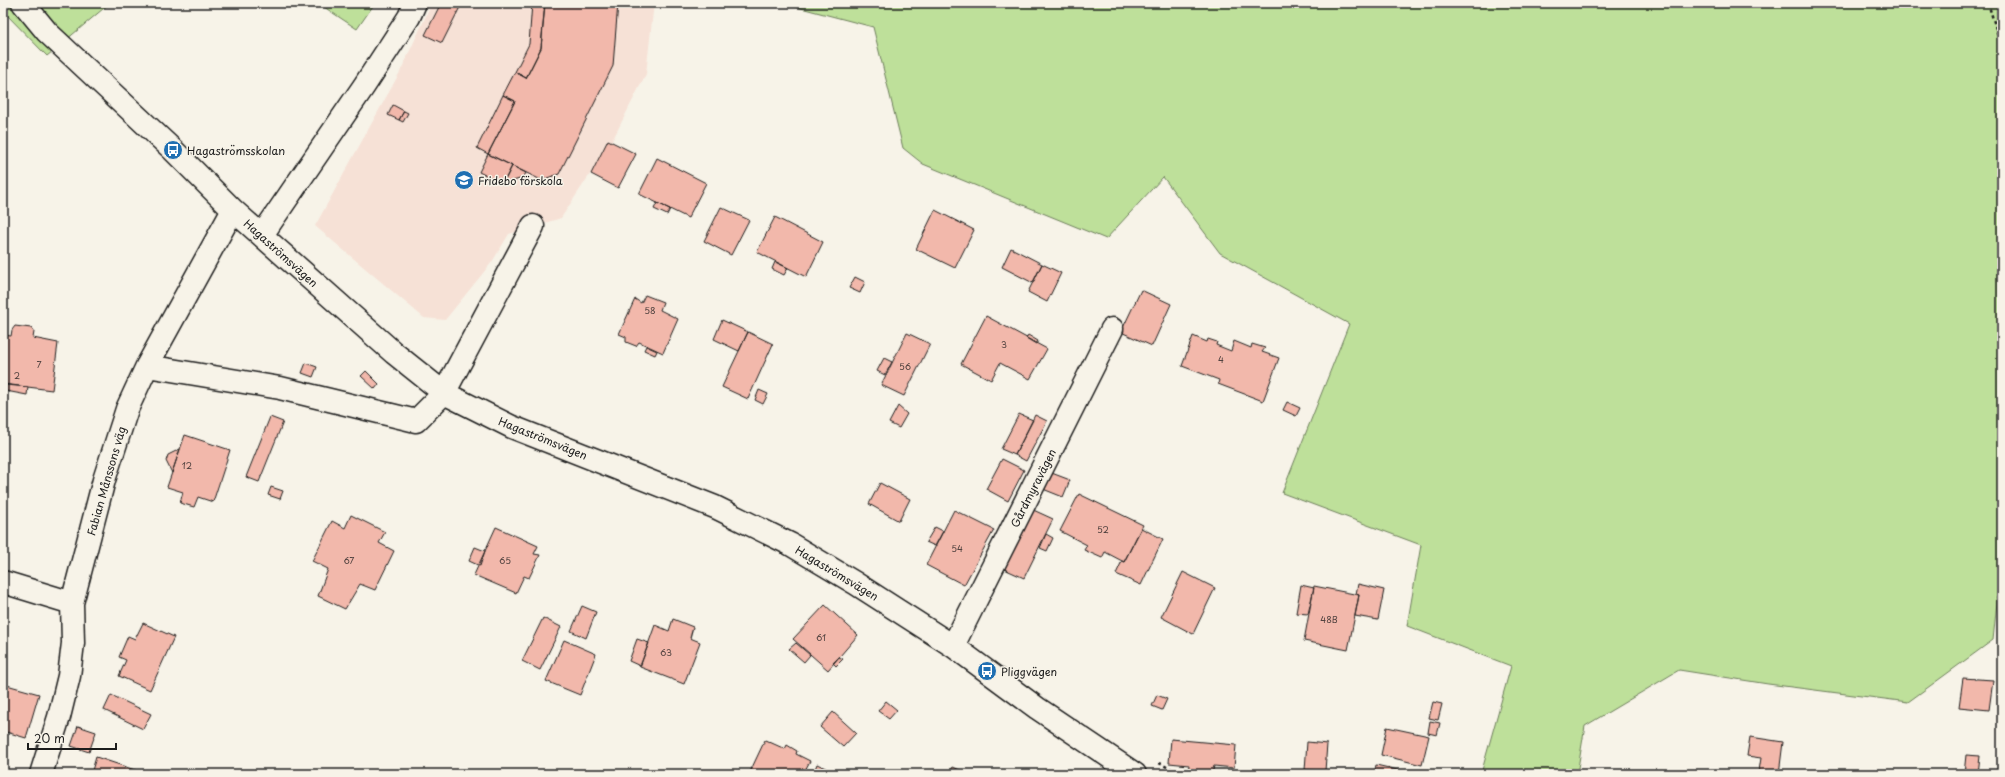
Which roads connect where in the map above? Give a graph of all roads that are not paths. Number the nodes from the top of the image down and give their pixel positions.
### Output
1 (23, 3) edge
2 (415, 3) edge
3 (233, 210) junction
4 (533, 226) dead end
5 (262, 235) junction
6 (1112, 329) dead end
7 (148, 366) junction
8 (444, 393) junction
9 (3, 582) edge
10 (72, 603) junction
11 (953, 646) junction
12 (42, 774) edge
13 (1135, 774) edge

1 - 3 street, Hagaströmsvägen
2 - 5 street
3 - 5 street, Hagaströmsvägen
3 - 7 street, Fabian Månssons väg
4 - 8 street
5 - 8 street, Hagaströmsvägen
6 - 11 street, Gårdmyravägen
7 - 8 street
7 - 10 street, Fabian Månssons väg
8 - 11 street, Hagaströmsvägen
9 - 10 street
10 - 12 street, Fabian Månssons väg
11 - 13 street, Hagaströmsvägen

